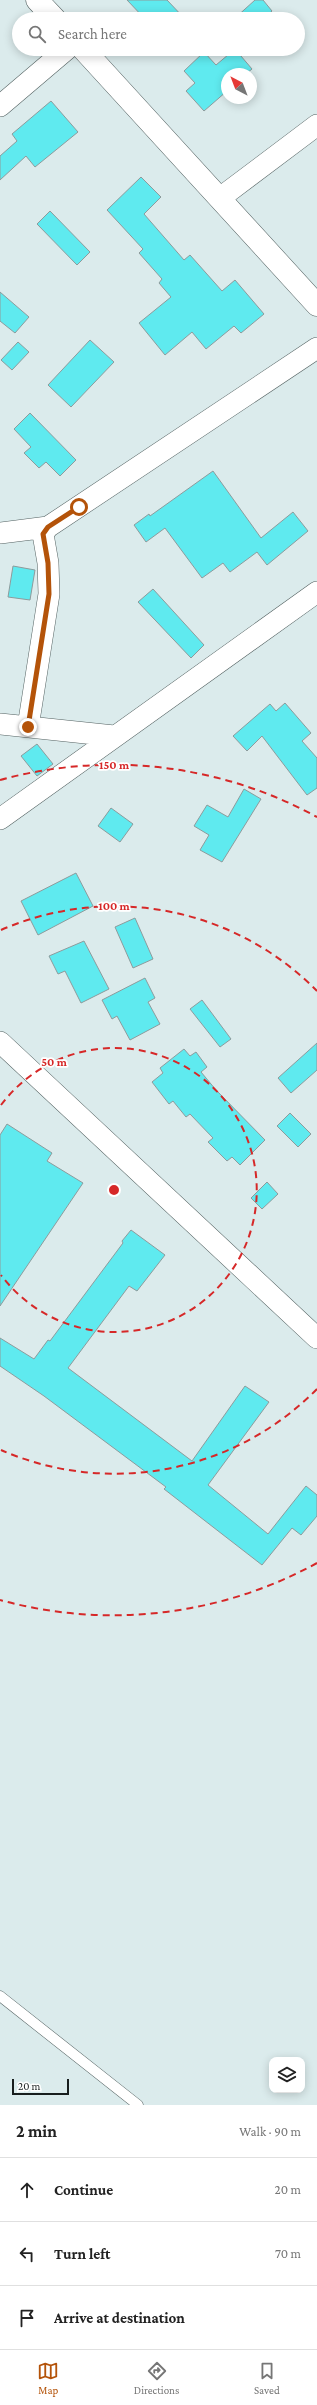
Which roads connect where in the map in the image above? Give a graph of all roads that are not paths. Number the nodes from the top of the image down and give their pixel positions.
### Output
1 (37, 0) edge
2 (48, 12) edge
3 (59, 56) edge
4 (89, 56) edge
5 (0, 106) edge
6 (317, 125) edge
7 (220, 198) junction
8 (317, 305) edge
9 (317, 348) edge
10 (48, 527) junction
11 (0, 534) edge
12 (317, 592) edge
13 (0, 724) edge
14 (28, 727) junction
15 (114, 736) junction
16 (0, 819) edge
17 (0, 1042) edge
18 (317, 1338) edge
19 (0, 1996) edge
20 (138, 2105) edge

1 - 2 street
3 - 5 street
4 - 7 street
6 - 7 street
7 - 8 street
9 - 10 street
10 - 11 street
10 - 14 street
12 - 15 street
13 - 14 street
14 - 15 street
15 - 16 street
17 - 18 street
19 - 20 lane

